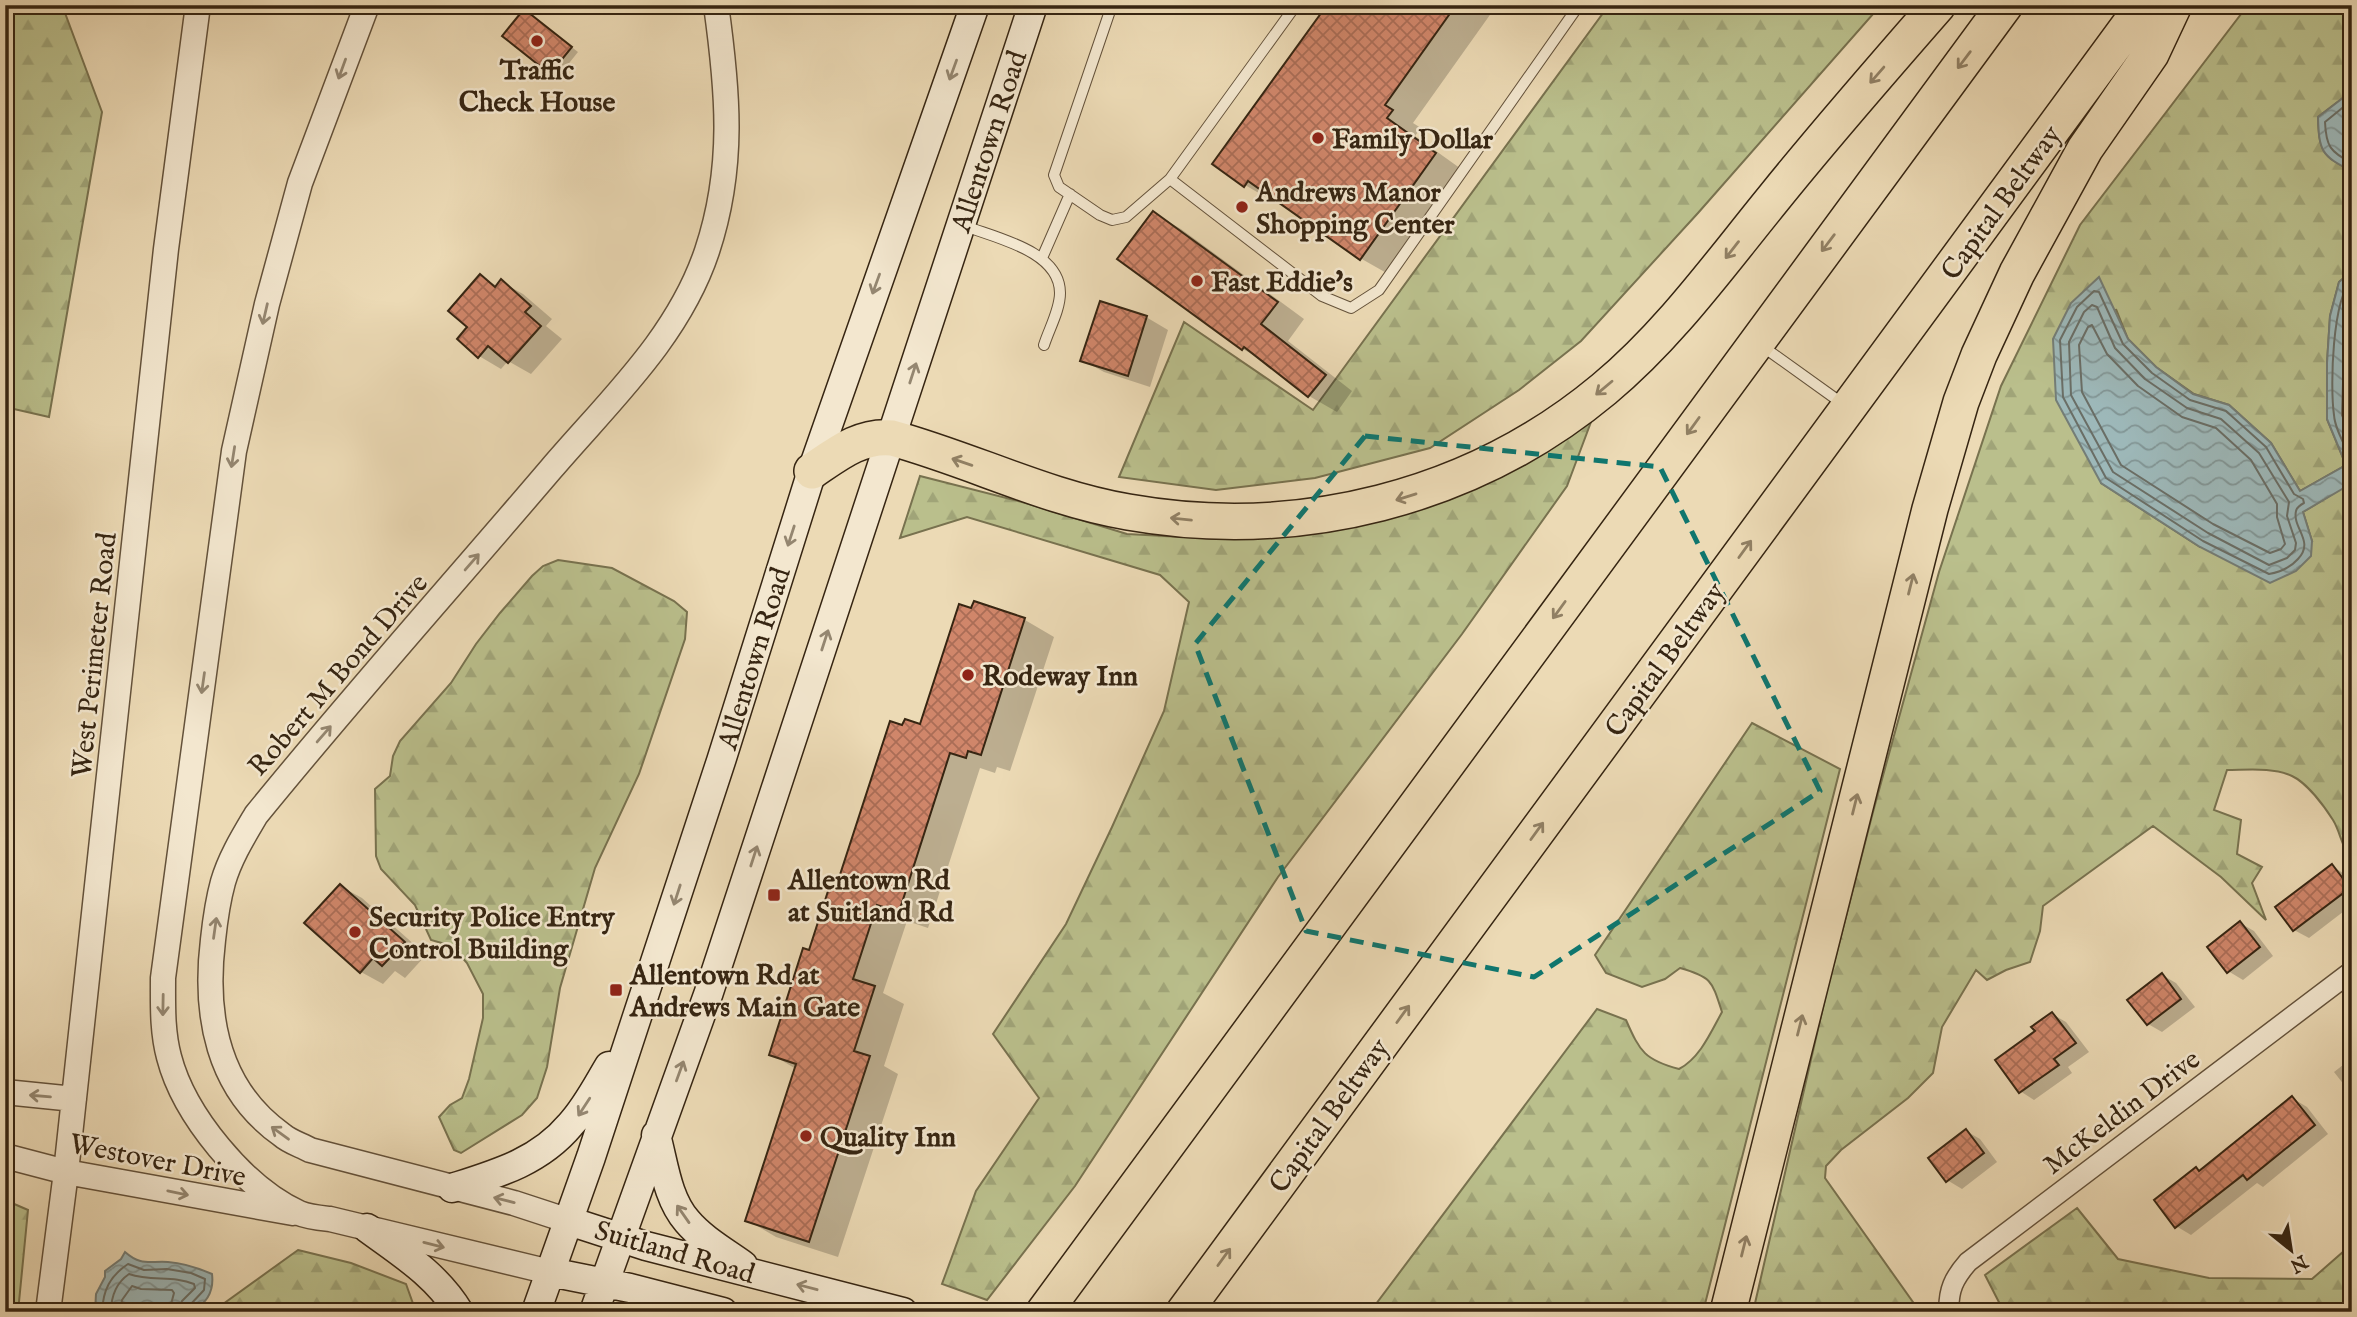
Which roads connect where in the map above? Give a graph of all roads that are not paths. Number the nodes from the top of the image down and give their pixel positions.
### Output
1 (198, 5) edge
2 (367, 5) edge
3 (716, 5) edge
4 (975, 5) edge
5 (1033, 5) edge
6 (1112, 5) edge
7 (1296, 5) edge
8 (1579, 5) edge
9 (1938, 5) edge
10 (2004, 5) edge
11 (2144, 5) edge
12 (2174, 5) edge
13 (1170, 179) junction
14 (1070, 194) junction
15 (961, 224) junction
16 (1041, 258) junction
17 (1755, 341) junction
18 (1044, 345) dead end
19 (1848, 408) junction
20 (892, 438) junction
21 (812, 471) junction
22 (2352, 971) edge
23 (633, 1028) junction
24 (5, 1092) edge
25 (74, 1099) junction
26 (656, 1135) junction
27 (5, 1156) edge
28 (66, 1172) junction
29 (452, 1188) junction
30 (300, 1214) junction
31 (569, 1221) junction
32 (367, 1228) junction
33 (620, 1238) junction
34 (550, 1272) junction
35 (753, 1273) junction
36 (604, 1283) junction
37 (680, 1308) edge
38 (1047, 1308) edge
39 (48, 1312) edge
40 (459, 1312) edge
41 (536, 1312) edge
42 (594, 1312) edge
43 (723, 1312) edge
44 (903, 1312) edge
45 (1184, 1312) edge
46 (1727, 1312) edge
47 (1949, 1312) edge

1 - 25 street, West Perimeter Road
2 -> 30 street
29 -> 3 street, Robert M Bond Drive
4 -> 21 main road, Allentown Road
5 - 15 main road, Allentown Road
6 - 14 lane
7 - 13 lane
8 - 13 lane
9 -> 20 highway
10 -> 17 highway
11 - 19 highway, Capital Beltway
46 -> 12 highway
13 - 14 lane
14 - 16 lane
15 - 16 lane
20 -> 15 main road, Allentown Road
16 - 18 lane
17 - 19 lane
17 -> 38 highway
45 -> 19 highway, Capital Beltway
20 - 21 highway
26 -> 20 main road, Allentown Road
21 -> 23 main road, Allentown Road
22 - 47 street, McKeldin Drive
23 -> 29 main road
23 - 31 main road, Allentown Road
25 -> 24 street, Westover Drive
25 - 28 street, West Perimeter Road
26 - 33 main road, Allentown Road
35 -> 26 main road
27 - 28 street, Westover Drive
28 -> 30 street, Westover Drive
28 - 39 street, West Perimeter Road
31 -> 29 street, Robert M Bond Drive
30 - 32 street
31 - 33 main road, Suitland Road
31 - 34 main road, Allentown Road
32 -> 34 street
32 - 40 main road
33 - 35 main road, Suitland Road
33 - 36 main road, Allentown Road
34 - 36 main road, Suitland Road
34 - 41 main road, Allentown Road
44 -> 35 main road, Suitland Road
36 - 37 main road, Suitland Road
36 - 42 main road, Allentown Road
37 - 43 main road, Suitland Road

